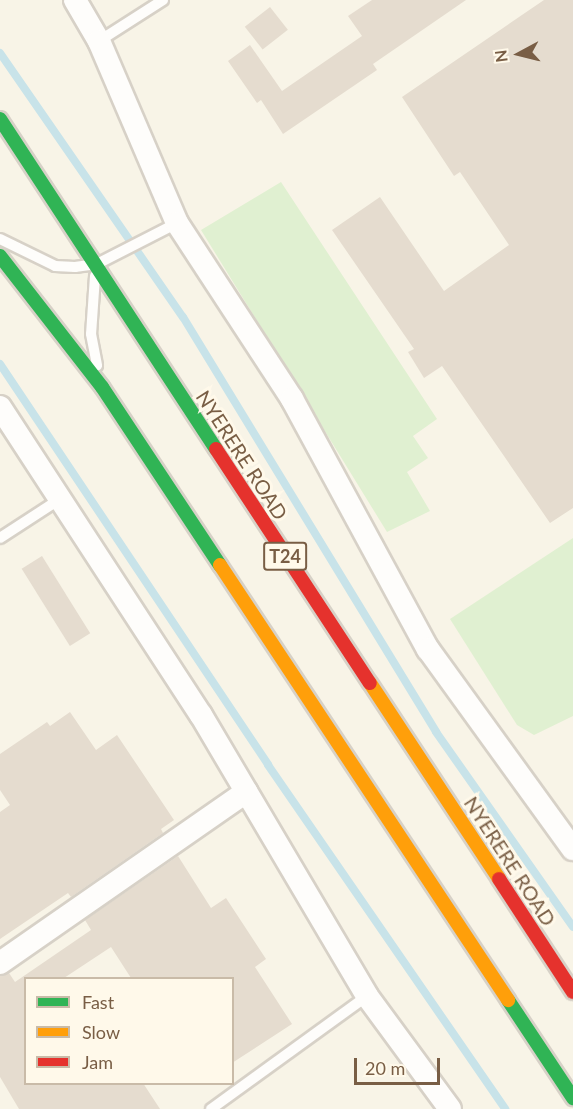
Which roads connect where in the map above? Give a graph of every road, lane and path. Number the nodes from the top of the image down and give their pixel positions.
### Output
1 (75, 0) edge
2 (163, 0) edge
3 (99, 41) junction
4 (0, 119) edge
5 (177, 223) junction
6 (0, 239) edge
7 (0, 256) edge
8 (97, 264) junction
9 (102, 387) junction
10 (0, 407) edge
11 (60, 499) junction
12 (0, 538) edge
13 (246, 792) junction
14 (573, 849) edge
15 (0, 963) edge
16 (573, 992) edge
17 (367, 996) junction
18 (573, 1098) edge
19 (211, 1109) edge
20 (450, 1109) edge

1 - 3 street
2 - 3 lane
3 - 5 street
4 - 8 highway, NYERERE ROAD / T24
5 - 8 lane
5 - 14 street
6 - 8 lane
7 - 9 highway
8 - 9 lane
8 - 16 highway, NYERERE ROAD / T24
9 - 18 highway
10 - 11 street
11 - 12 lane
11 - 13 street
13 - 15 street
13 - 17 street
17 - 19 lane
17 - 20 street

